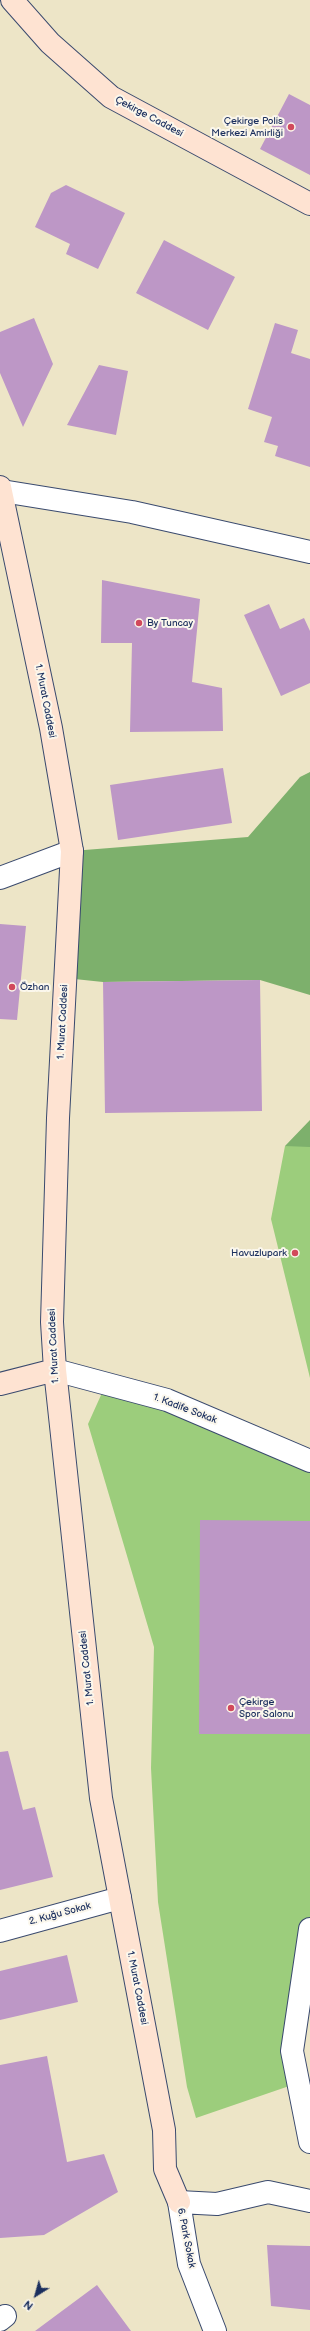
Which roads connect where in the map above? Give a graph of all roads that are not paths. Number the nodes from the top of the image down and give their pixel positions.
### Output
1 (12, 0) edge
2 (310, 204) edge
3 (1, 489) edge
4 (310, 552) edge
5 (72, 851) junction
6 (0, 878) edge
7 (54, 1370) junction
8 (0, 1384) edge
9 (310, 1461) edge
10 (120, 1898) junction
11 (310, 1929) edge
12 (0, 1930) edge
13 (310, 2142) edge
14 (310, 2201) edge
15 (179, 2202) junction
16 (215, 2331) edge

1 - 2 street, Çekirge Caddesi
3 - 4 street
3 - 5 street, 1. Murat Caddesi
5 - 6 street
5 - 7 street, 1. Murat Caddesi
7 - 8 street
7 - 9 street, 1. Kadife Sokak
7 - 10 street, 1. Murat Caddesi
10 - 12 street, 2. Kuğu Sokak
10 - 15 street, 1. Murat Caddesi
11 - 13 street
14 - 15 street, 6. Park Sokak
15 - 16 street, 6. Park Sokak

